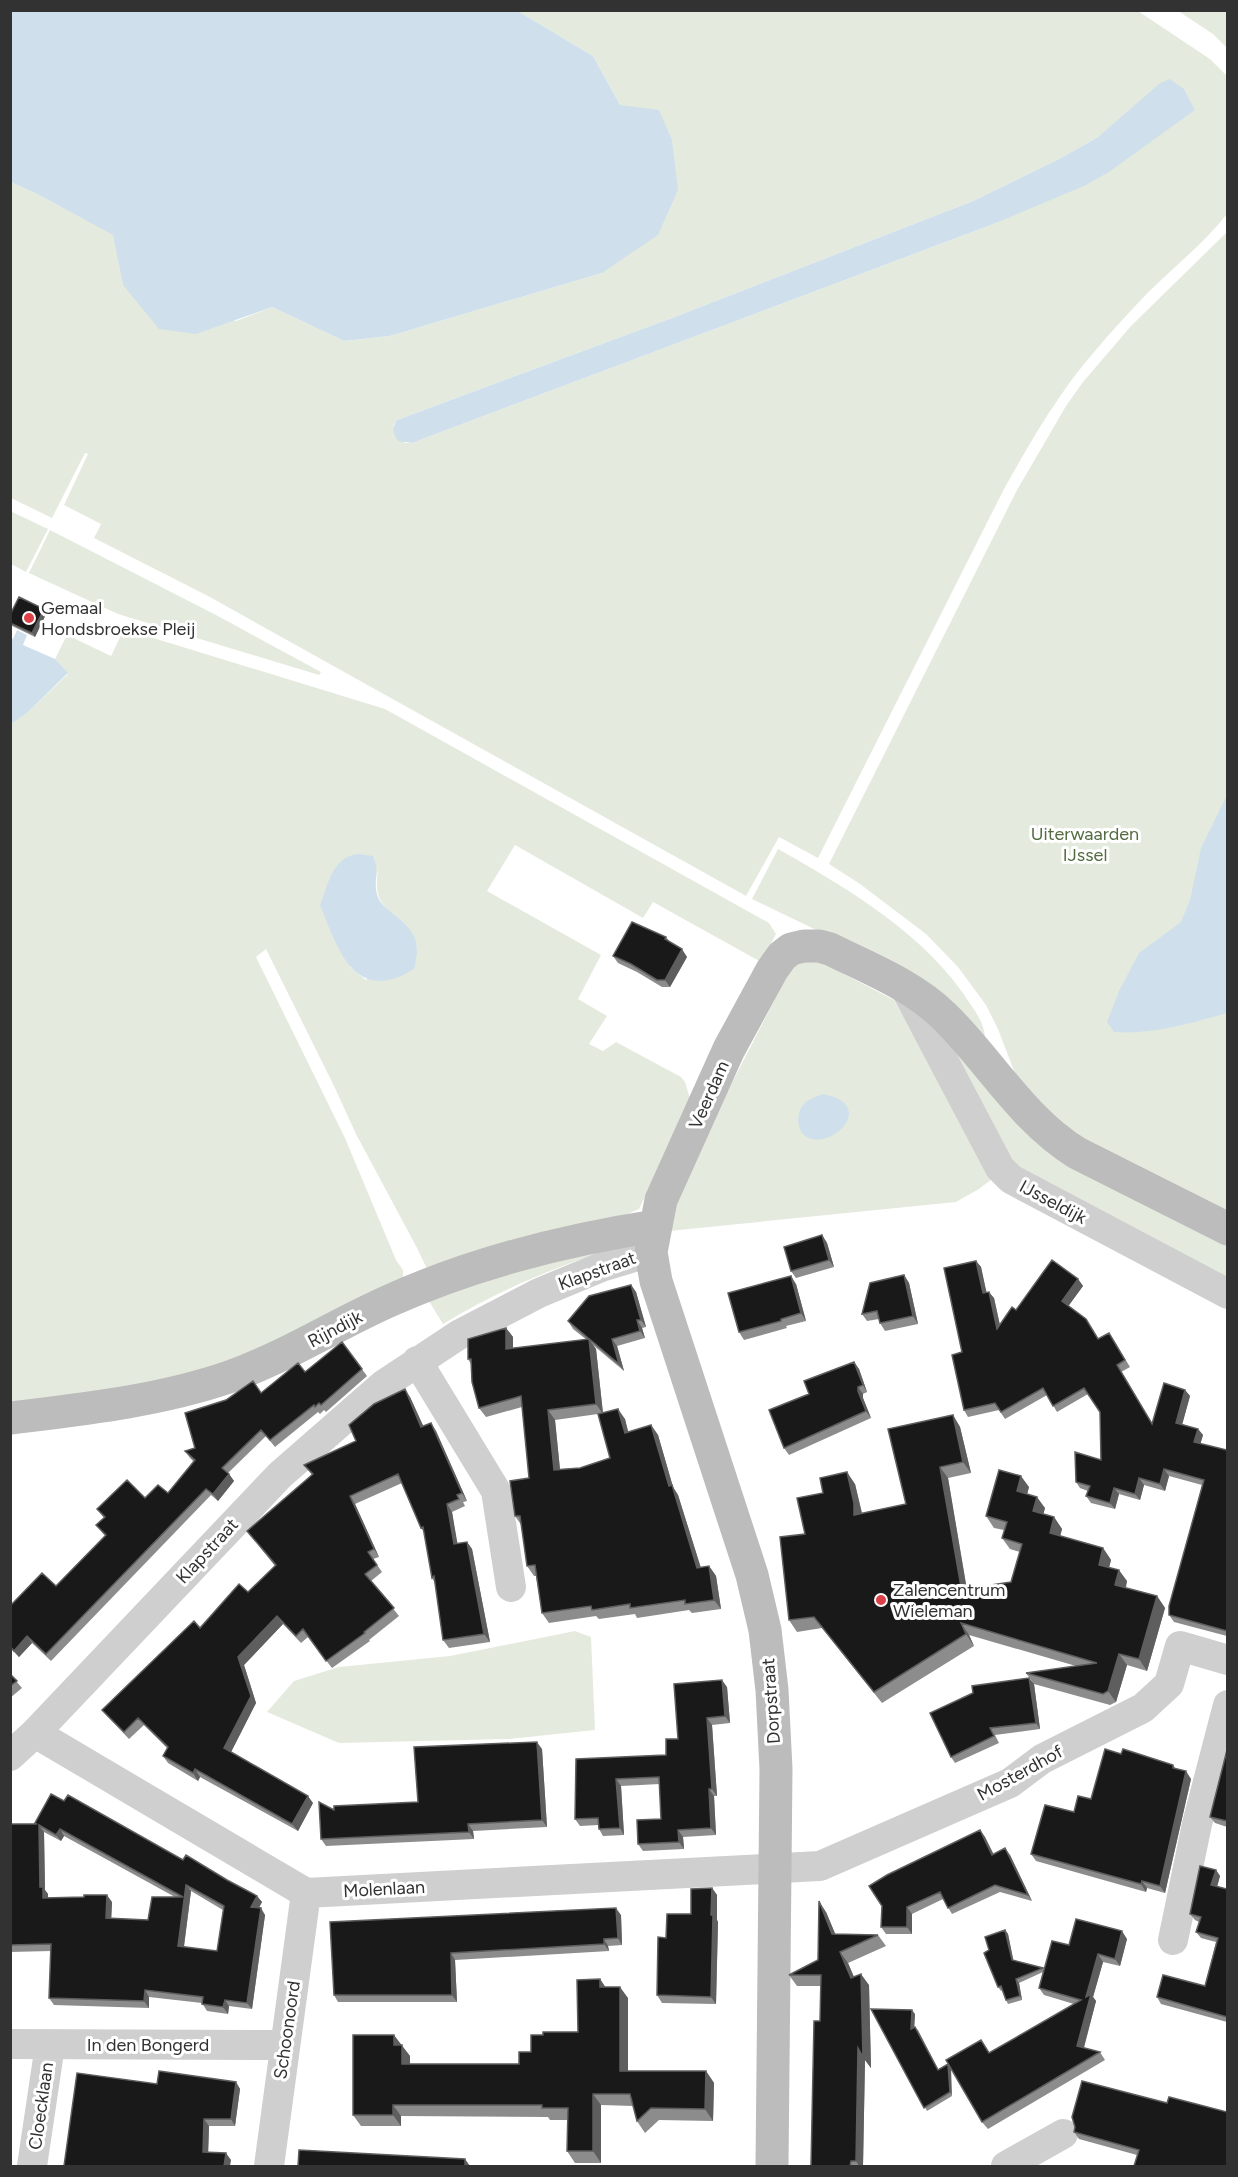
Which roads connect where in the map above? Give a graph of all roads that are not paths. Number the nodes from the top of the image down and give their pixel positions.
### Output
1 (904, 986) junction
2 (1227, 1229) edge
3 (653, 1239) junction
4 (1227, 1294) edge
5 (417, 1361) junction
6 (10, 1418) edge
7 (511, 1587) dead end
8 (1227, 1660) edge
9 (1227, 1705) edge
10 (36, 1732) junction
11 (10, 1756) edge
12 (776, 1868) junction
13 (306, 1893) junction
14 (1173, 1940) dead end
15 (10, 2044) edge
16 (50, 2045) junction
17 (285, 2045) junction
18 (1063, 2134) dead end
19 (32, 2166) edge
20 (269, 2166) edge
21 (772, 2166) edge
22 (1006, 2166) edge

1 - 2 street
1 - 3 street, Veerdam
1 - 4 street, IJsseldijk
3 - 5 street, Klapstraat
3 - 6 street, Rijndijk
3 - 12 street, Dorpstraat
5 - 7 street
5 - 10 street, Klapstraat
8 - 12 street, Mosterdhof
9 - 14 street
10 - 11 street, Klapstraat
10 - 13 street
12 - 13 street, Molenlaan
12 - 21 street, Dorpstraat
13 - 17 street, Schoonoord
15 - 16 street, In den Bongerd
16 - 17 street, In den Bongerd
16 - 19 street, Cloecklaan
17 - 20 street, Schoonoord
18 - 22 street

